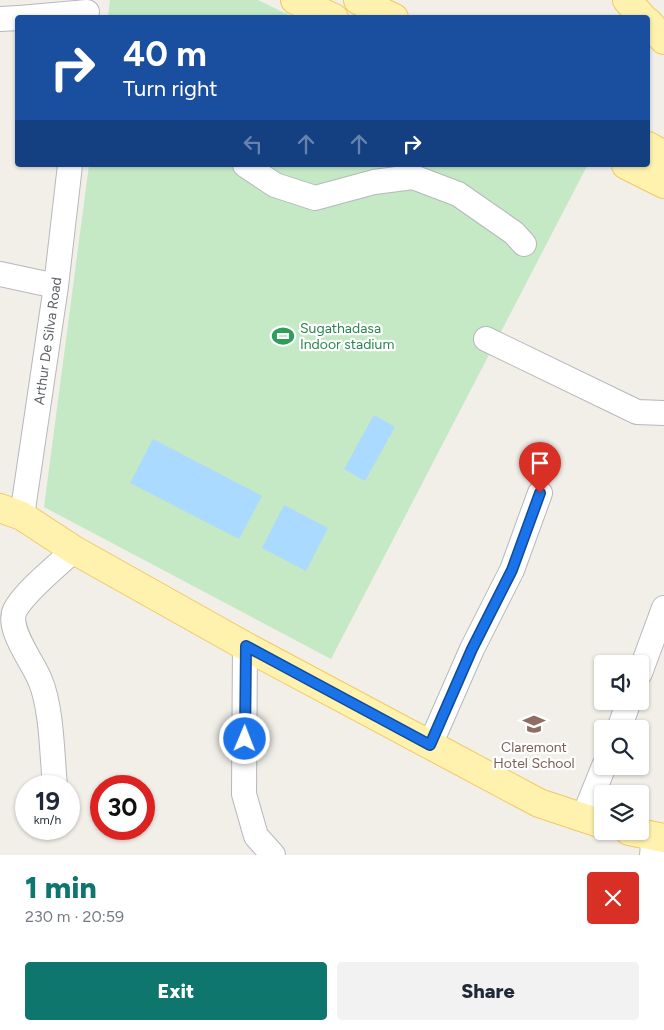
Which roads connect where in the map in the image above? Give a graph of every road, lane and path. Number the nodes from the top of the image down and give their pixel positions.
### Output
1 (295, 0) edge
2 (627, 0) edge
3 (87, 10) edge
4 (44, 15) edge
5 (328, 15) edge
6 (640, 15) edge
7 (15, 18) edge
8 (0, 19) edge
9 (650, 24) edge
10 (664, 40) edge
11 (650, 147) edge
12 (664, 155) edge
13 (70, 167) edge
14 (248, 167) edge
15 (630, 167) edge
16 (664, 184) edge
17 (524, 244) dead end
18 (0, 274) edge
19 (56, 286) junction
20 (486, 339) dead end
21 (664, 413) edge
22 (540, 493) dead end
23 (11, 512) edge
24 (74, 550) junction
25 (664, 608) edge
26 (246, 646) junction
27 (647, 655) edge
28 (430, 745) junction
29 (55, 775) edge
30 (602, 775) edge
31 (593, 821) edge
32 (273, 855) edge

1 - 5 main road
2 - 6 main road
3 - 4 street
7 - 8 street
9 - 10 main road
11 - 12 main road
13 - 19 street, Arthur De Silva Road
14 - 17 street
15 - 16 main road
18 - 19 street
19 - 23 street, Arthur De Silva Road
20 - 21 street
22 - 28 street
23 - 24 main road
24 - 26 main road
24 - 29 street
25 - 27 street
26 - 28 main road
26 - 32 street
28 - 31 main road
30 - 31 street

